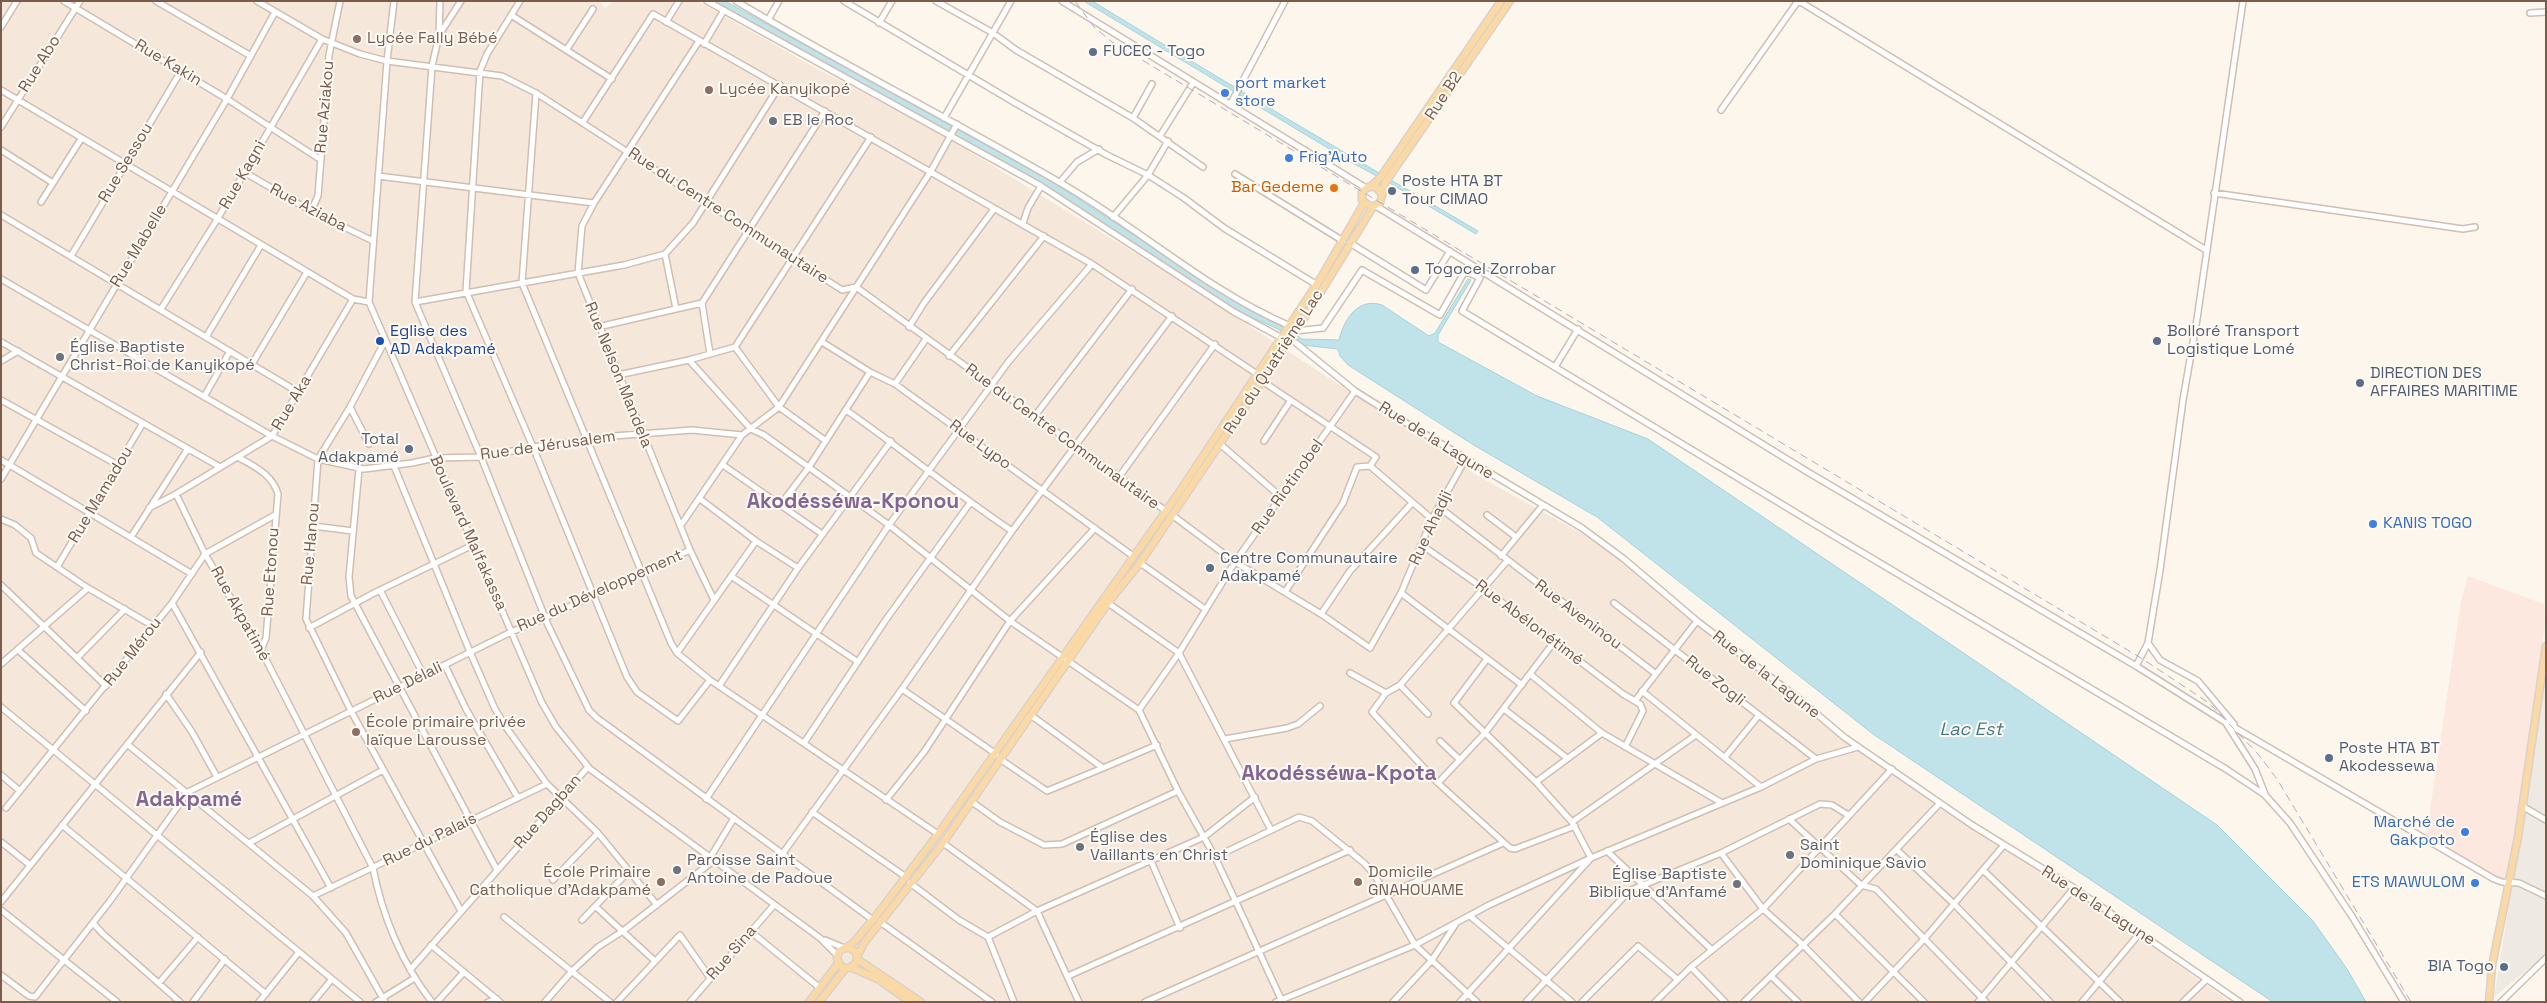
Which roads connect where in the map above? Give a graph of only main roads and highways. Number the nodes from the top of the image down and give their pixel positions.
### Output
1 (1501, 1) edge
2 (1510, 1) edge
3 (1368, 187) junction
4 (1382, 193) junction
5 (1364, 203) junction
6 (1374, 206) junction
7 (1292, 329) junction
8 (1185, 490) junction
9 (1169, 513) junction
10 (2546, 646) edge
11 (908, 880) junction
12 (845, 948) junction
13 (857, 958) junction
14 (838, 959) junction
15 (848, 967) junction
16 (879, 976) junction
17 (810, 1002) edge
18 (819, 1002) edge
19 (910, 1002) edge
20 (921, 1002) edge
21 (2489, 1002) edge

1 - 3 main road, Rue B2
2 - 4 main road, Rue B2
3 - 4 main road
3 - 5 main road
4 - 6 main road
5 - 6 main road
5 - 7 main road, Rue du Quatrième Lac
6 - 7 main road, Rue du Quatrième Lac
7 - 8 main road, Rue du Quatrième Lac
7 - 8 main road, Rue du Quatrième Lac
8 - 9 main road, Rue du Quatrième Lac
9 - 11 main road
9 - 11 main road
10 - 21 main road
11 - 12 main road
11 - 13 main road
12 - 13 main road
12 - 14 main road
13 - 15 main road
13 - 16 main road
14 - 15 main road
14 - 17 main road
15 - 16 main road
15 - 18 main road
16 - 19 main road
16 - 20 main road

